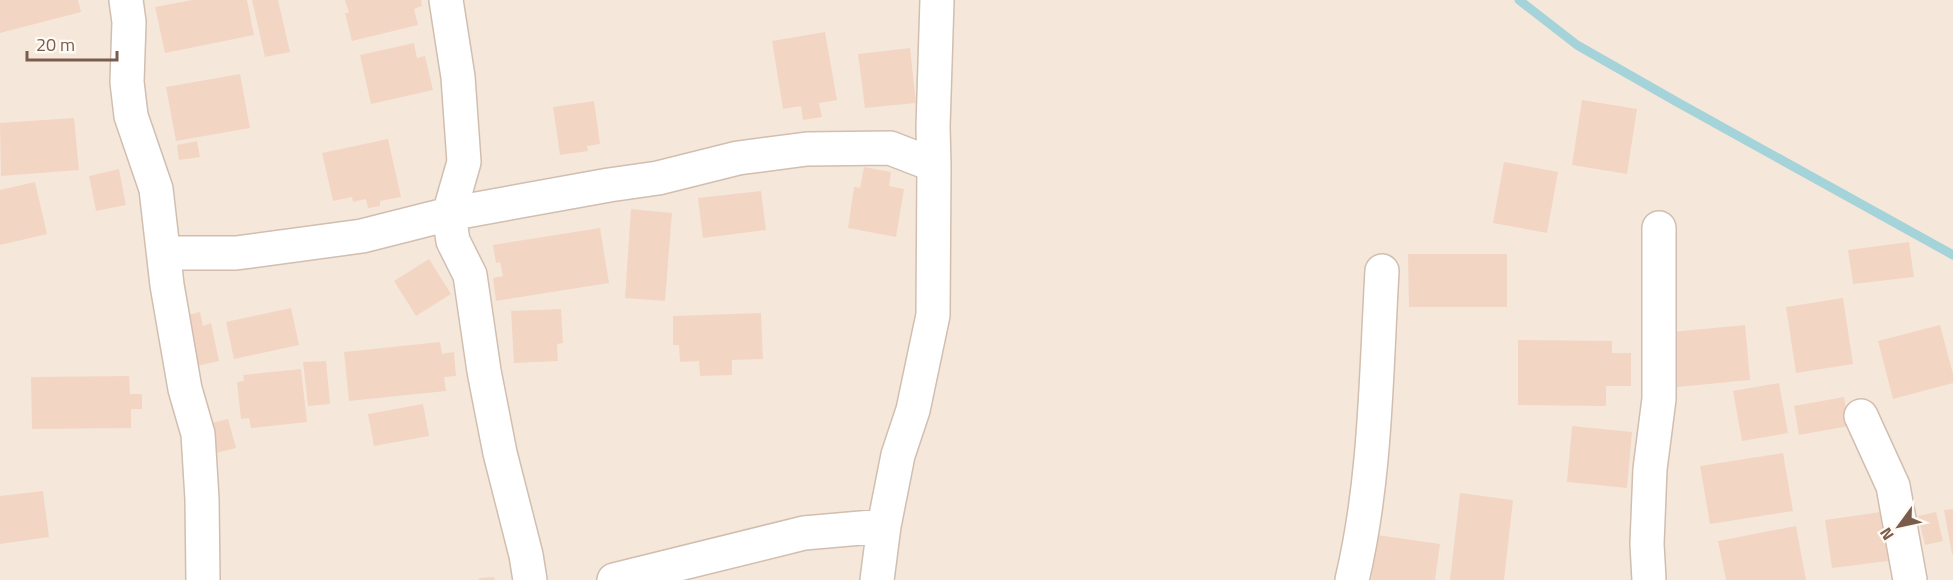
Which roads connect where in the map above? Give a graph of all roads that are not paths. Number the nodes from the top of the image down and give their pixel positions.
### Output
1 (126, 0) edge
2 (446, 0) edge
3 (937, 0) edge
4 (934, 165) junction
5 (449, 214) junction
6 (1659, 228) dead end
7 (164, 253) junction
8 (1382, 271) dead end
9 (1861, 416) dead end
10 (884, 526) junction
11 (203, 580) edge
12 (530, 580) edge
13 (614, 580) edge
14 (877, 580) edge
15 (1352, 580) edge
16 (1649, 580) edge
17 (1910, 580) edge

1 - 7 street
2 - 5 street
3 - 4 street
4 - 5 street
4 - 10 street
5 - 7 street
5 - 12 street
6 - 16 street
7 - 11 street
8 - 15 street
9 - 17 street
10 - 13 street
10 - 14 street

